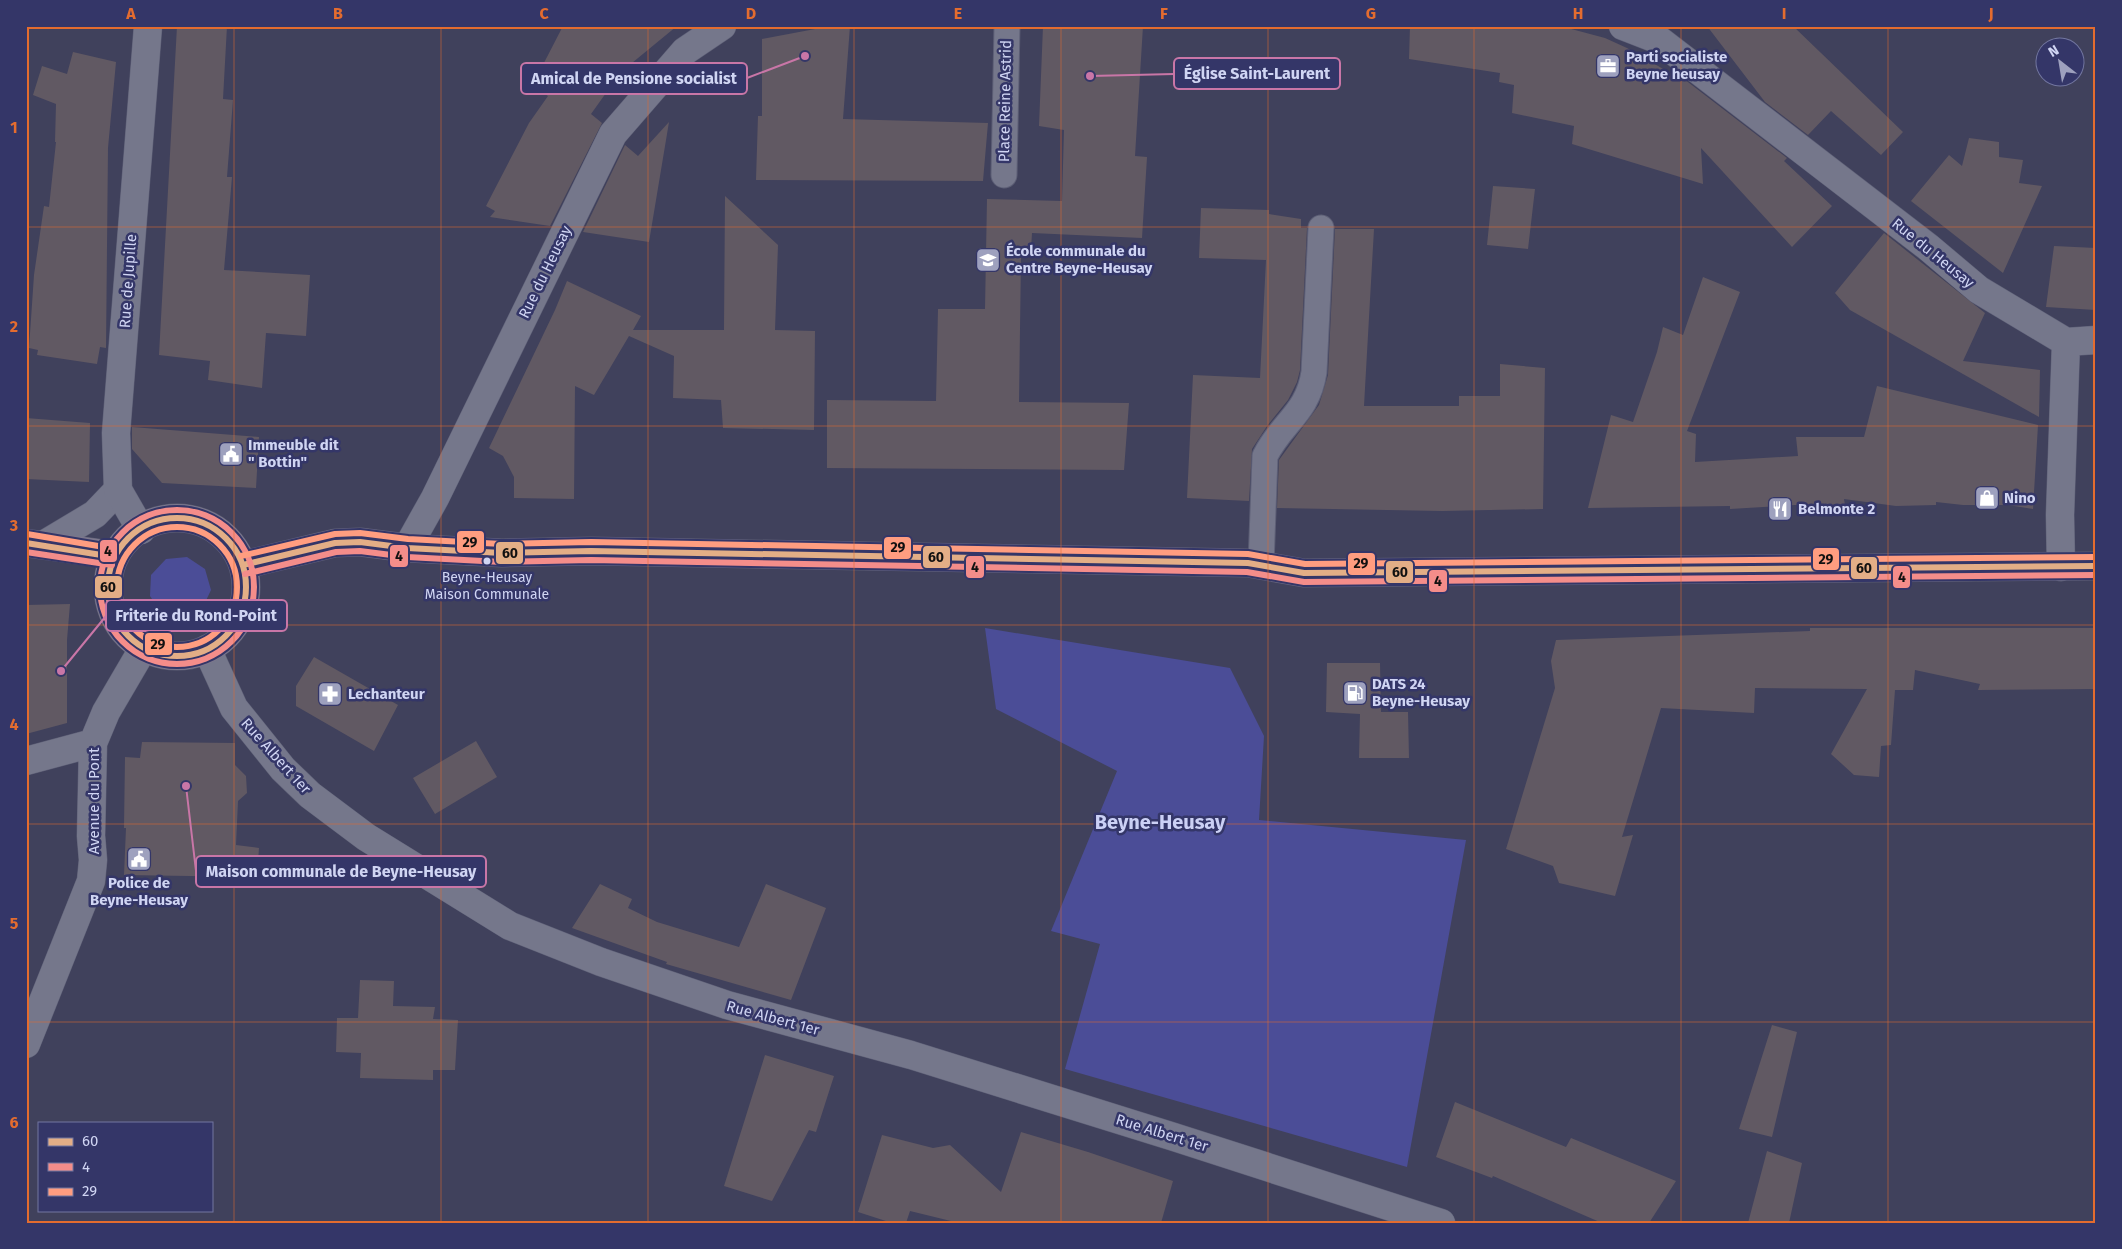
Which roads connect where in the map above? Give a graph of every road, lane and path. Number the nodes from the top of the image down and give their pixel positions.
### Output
1 (148, 26) edge
2 (722, 26) edge
3 (1006, 26) edge
4 (1622, 26) edge
5 (1661, 33) edge
6 (1004, 175) dead end
7 (1321, 228) dead end
8 (2096, 340) edge
9 (2066, 342) junction
10 (118, 490) junction
11 (141, 530) junction
12 (36, 543) edge
13 (408, 548) junction
14 (114, 558) junction
15 (244, 565) junction
16 (1261, 566) junction
17 (2096, 566) edge
18 (2061, 567) junction
19 (144, 647) junction
20 (207, 649) junction
21 (93, 743) junction
22 (26, 761) edge
23 (26, 1044) edge
24 (1441, 1223) edge

1 - 10 street, Rue de Jupille
2 - 13 street, Rue du Heusay
3 - 6 lane, Place Reine Astrid
4 - 5 street, Rue du Heusay
5 - 9 street, Rue du Heusay
7 - 16 lane
8 - 9 street
9 - 18 street
10 - 11 street, Rue de Jupille
10 - 12 street
11 - 14 main road
11 - 15 main road
12 - 14 main road
13 - 15 main road
13 - 16 main road
14 - 19 main road
15 - 20 main road
16 - 18 main road
17 - 18 main road
19 - 20 main road
19 - 21 street, Avenue du Pont
20 - 24 street, Rue Albert 1er
21 - 22 street
21 - 23 street, Avenue du Pont

